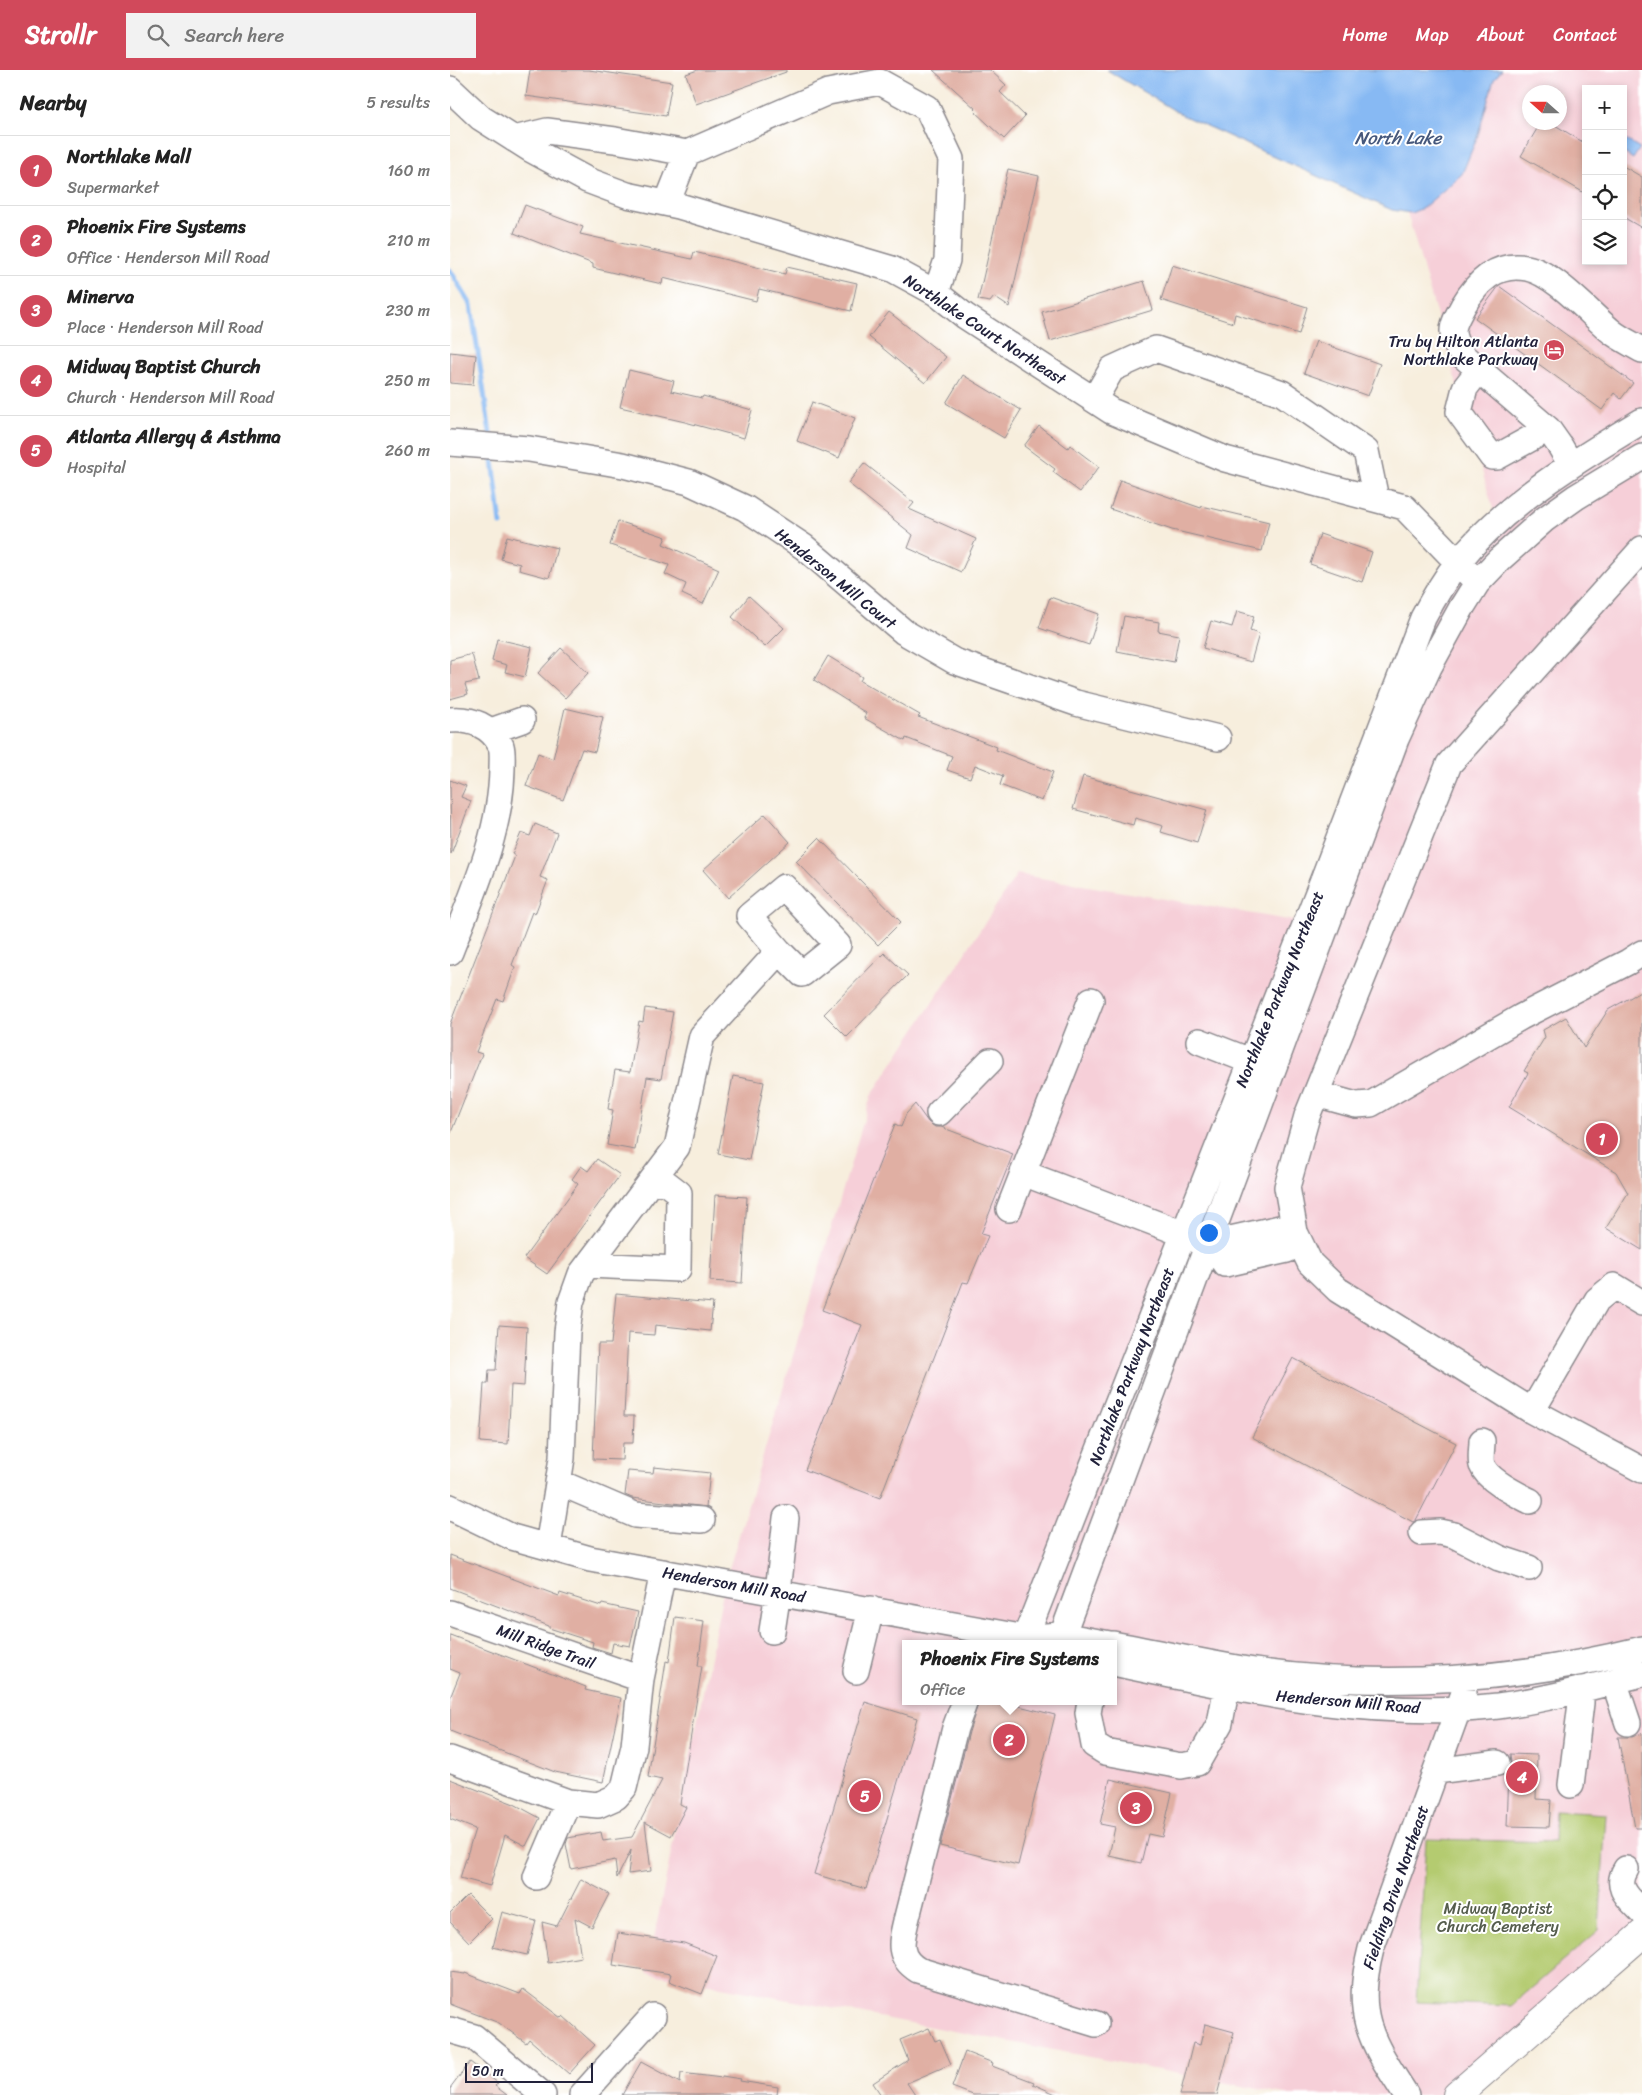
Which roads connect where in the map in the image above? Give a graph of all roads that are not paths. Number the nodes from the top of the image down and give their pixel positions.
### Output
1 (450, 89) edge
2 (514, 138) junction
3 (687, 153) junction
4 (667, 203) junction
5 (936, 293) junction
6 (1642, 350) edge
7 (1479, 370) junction
8 (1094, 400) junction
9 (1642, 421) edge
10 (1548, 429) junction
11 (450, 443) edge
12 (1642, 457) edge
13 (1571, 465) junction
14 (1376, 499) junction
15 (1642, 549) edge
16 (1458, 562) junction
17 (1477, 583) junction
18 (450, 720) edge
19 (522, 720) dead end
20 (491, 731) junction
21 (1218, 738) dead end
22 (779, 951) dead end
23 (450, 952) edge
24 (1642, 953) edge
25 (1091, 1000) dead end
26 (1199, 1041) dead end
27 (990, 1061) dead end
28 (1250, 1061) junction
29 (1316, 1094) junction
30 (939, 1112) dead end
31 (1023, 1173) junction
32 (652, 1181) junction
33 (1010, 1209) dead end
34 (1292, 1233) junction
35 (1184, 1234) junction
36 (1211, 1249) junction
37 (588, 1264) junction
38 (1642, 1302) edge
39 (1532, 1411) junction
40 (1482, 1441) dead end
41 (1642, 1470) edge
42 (558, 1482) junction
43 (1530, 1502) dead end
44 (450, 1507) edge
45 (786, 1518) dead end
46 (702, 1520) dead end
47 (1422, 1533) dead end
48 (548, 1547) junction
49 (1529, 1568) dead end
50 (663, 1572) junction
51 (778, 1592) junction
52 (871, 1609) junction
53 (450, 1613) edge
54 (772, 1631) dead end
55 (987, 1638) edge
56 (1060, 1639) edge
57 (1016, 1640) edge
58 (1031, 1640) edge
59 (1046, 1640) edge
60 (1117, 1645) edge
61 (1642, 1649) edge
62 (1117, 1664) edge
63 (856, 1671) dead end
64 (1642, 1674) edge
65 (1471, 1676) junction
66 (641, 1679) junction
67 (1614, 1681) junction
68 (1227, 1686) junction
69 (1581, 1689) junction
70 (964, 1705) edge
71 (1089, 1705) edge
72 (1459, 1708) junction
73 (1628, 1723) dead end
74 (450, 1758) edge
75 (1497, 1763) dead end
76 (1436, 1771) junction
77 (1571, 1785) dead end
78 (568, 1802) junction
79 (1626, 1869) dead end
80 (536, 1877) dead end
81 (1642, 1912) edge
82 (1642, 1934) edge
83 (653, 2016) dead end
84 (1096, 2024) dead end
85 (450, 2030) edge
86 (543, 2095) edge
87 (582, 2095) edge
88 (1406, 2095) edge
89 (1457, 2095) edge

1 - 2 street, Northlake Court Northeast
2 - 3 street
2 - 4 street, Northlake Court Northeast
3 - 4 street
3 - 5 street
4 - 5 street, Northlake Court Northeast
5 - 8 street, Northlake Court Northeast
6 - 7 street
7 - 10 street
7 - 10 street
8 - 14 street, Northlake Court Northeast
8 - 14 street
9 - 13 street, Northlake Parkway Northeast
10 - 13 street
11 - 21 street, Henderson Mill Court
12 - 17 street, Northlake Parkway Northeast
13 - 16 street, Northlake Parkway Northeast
14 - 16 street, Northlake Court Northeast
15 - 29 street
16 - 17 street, Northlake Court Northeast
16 - 28 street, Northlake Parkway Northeast
17 - 36 street, Northlake Parkway Northeast
18 - 20 street
19 - 20 street
20 - 23 street
22 - 32 street
24 - 29 street
25 - 31 street
26 - 28 street
27 - 30 street
28 - 35 street, Northlake Parkway Northeast
29 - 34 street
31 - 33 street
31 - 35 street
32 - 37 street
32 - 37 street
34 - 36 street
34 - 39 street
35 - 36 street
35 - 58 street, Northlake Parkway Northeast
36 - 56 street, Northlake Parkway Northeast
37 - 42 street
38 - 39 street
39 - 41 street
40 - 43 street
42 - 46 street
42 - 48 street
44 - 48 street, Henderson Mill Road
45 - 51 street
47 - 49 street
48 - 50 street, Henderson Mill Road
50 - 51 street, Henderson Mill Road
50 - 66 street
51 - 52 street, Henderson Mill Road
51 - 54 street
52 - 55 street, Henderson Mill Road
52 - 63 street
53 - 66 street, Mill Ridge Trail
55 - 57 street, Henderson Mill Road
56 - 59 street, Henderson Mill Road
60 - 65 street, Henderson Mill Road
61 - 65 street, Henderson Mill Road
62 - 68 street, Henderson Mill Road
64 - 67 street, Henderson Mill Road
65 - 72 street, Fielding Drive Northeast
66 - 78 street
67 - 69 street, Henderson Mill Road
67 - 73 street
68 - 71 street
68 - 72 street, Henderson Mill Road
69 - 72 street, Henderson Mill Road
69 - 77 street
70 - 84 street
72 - 76 street, Fielding Drive Northeast
74 - 78 street
75 - 76 street
76 - 88 street, Fielding Drive Northeast
78 - 80 street
79 - 81 street
82 - 89 main road
83 - 87 street
85 - 86 street

